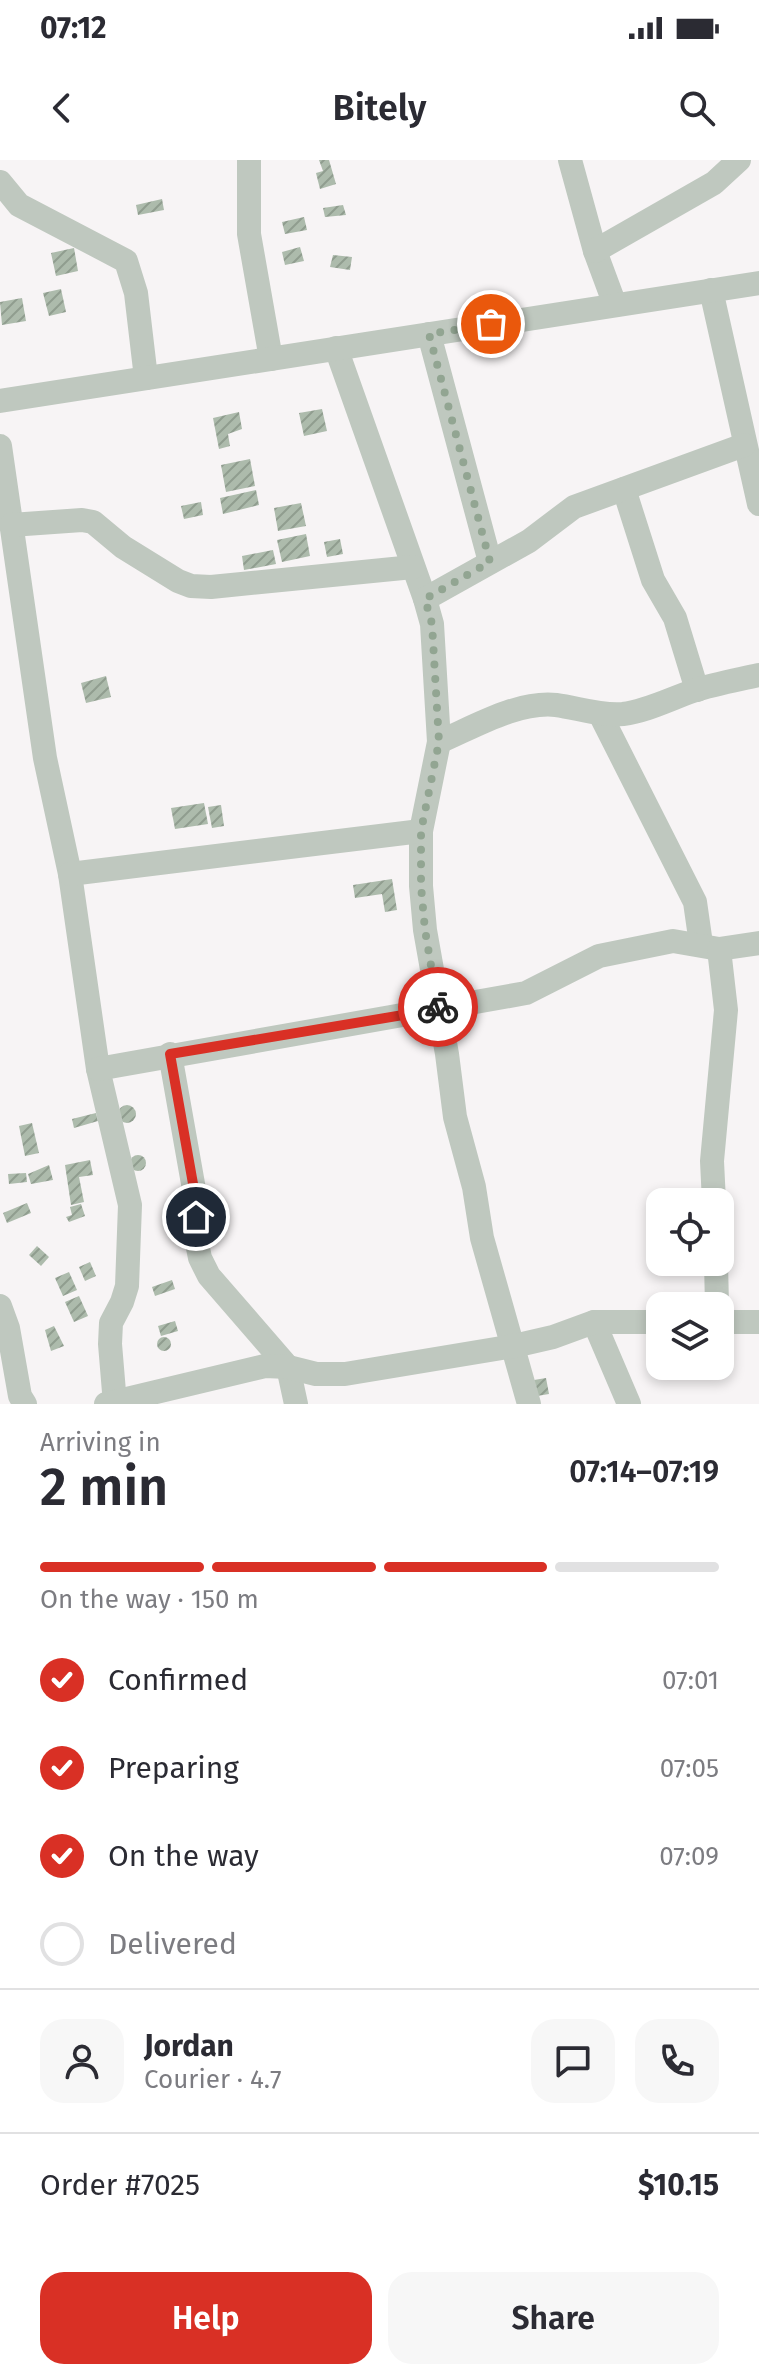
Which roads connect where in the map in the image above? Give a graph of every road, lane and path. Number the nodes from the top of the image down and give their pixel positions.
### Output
1 (249, 160) edge
2 (570, 160) edge
3 (739, 160) edge
4 (0, 182) edge
5 (595, 251) junction
6 (759, 283) edge
7 (711, 290) junction
8 (615, 305) junction
9 (429, 334) junction
10 (336, 348) junction
11 (271, 359) junction
12 (146, 378) junction
13 (0, 401) edge
14 (744, 445) junction
15 (0, 446) edge
16 (624, 489) junction
17 (759, 504) edge
18 (11, 525) junction
19 (490, 562) junction
20 (413, 567) junction
21 (425, 599) junction
22 (759, 675) edge
23 (697, 690) junction
24 (600, 714) junction
25 (439, 742) junction
26 (421, 831) junction
27 (70, 874) junction
28 (759, 943) edge
29 (710, 946) junction
30 (439, 1009) junction
31 (170, 1054) junction
32 (98, 1069) junction
33 (713, 1188) edge
34 (0, 1306) edge
35 (594, 1322) junction
36 (646, 1322) edge
37 (734, 1322) edge
38 (759, 1322) edge
39 (514, 1346) junction
40 (288, 1367) junction
41 (15, 1399) edge
42 (112, 1403) edge
43 (296, 1404) edge
44 (529, 1404) edge
45 (629, 1404) edge

1 - 11 street
2 - 5 street
3 - 5 street
4 - 12 street
5 - 8 street
6 - 7 street
7 - 8 street
7 - 14 street
8 - 9 street
9 - 10 street
9 - 19 street
10 - 11 street
10 - 20 street
11 - 12 street
12 - 13 street
14 - 16 street
14 - 17 street
15 - 18 street
16 - 19 street
16 - 23 street
18 - 20 street
18 - 27 street
19 - 21 street
20 - 21 street
21 - 25 street
22 - 23 street
23 - 24 street
24 - 25 street
24 - 29 street
25 - 26 street
26 - 27 street
26 - 30 street
27 - 32 street
28 - 29 street
29 - 30 street
29 - 33 street
30 - 31 street
30 - 39 street
31 - 32 street
31 - 40 street
32 - 42 street
34 - 41 street
35 - 36 street
35 - 39 street
35 - 45 street
37 - 38 street
39 - 40 street
39 - 44 street
40 - 42 street
40 - 43 street

